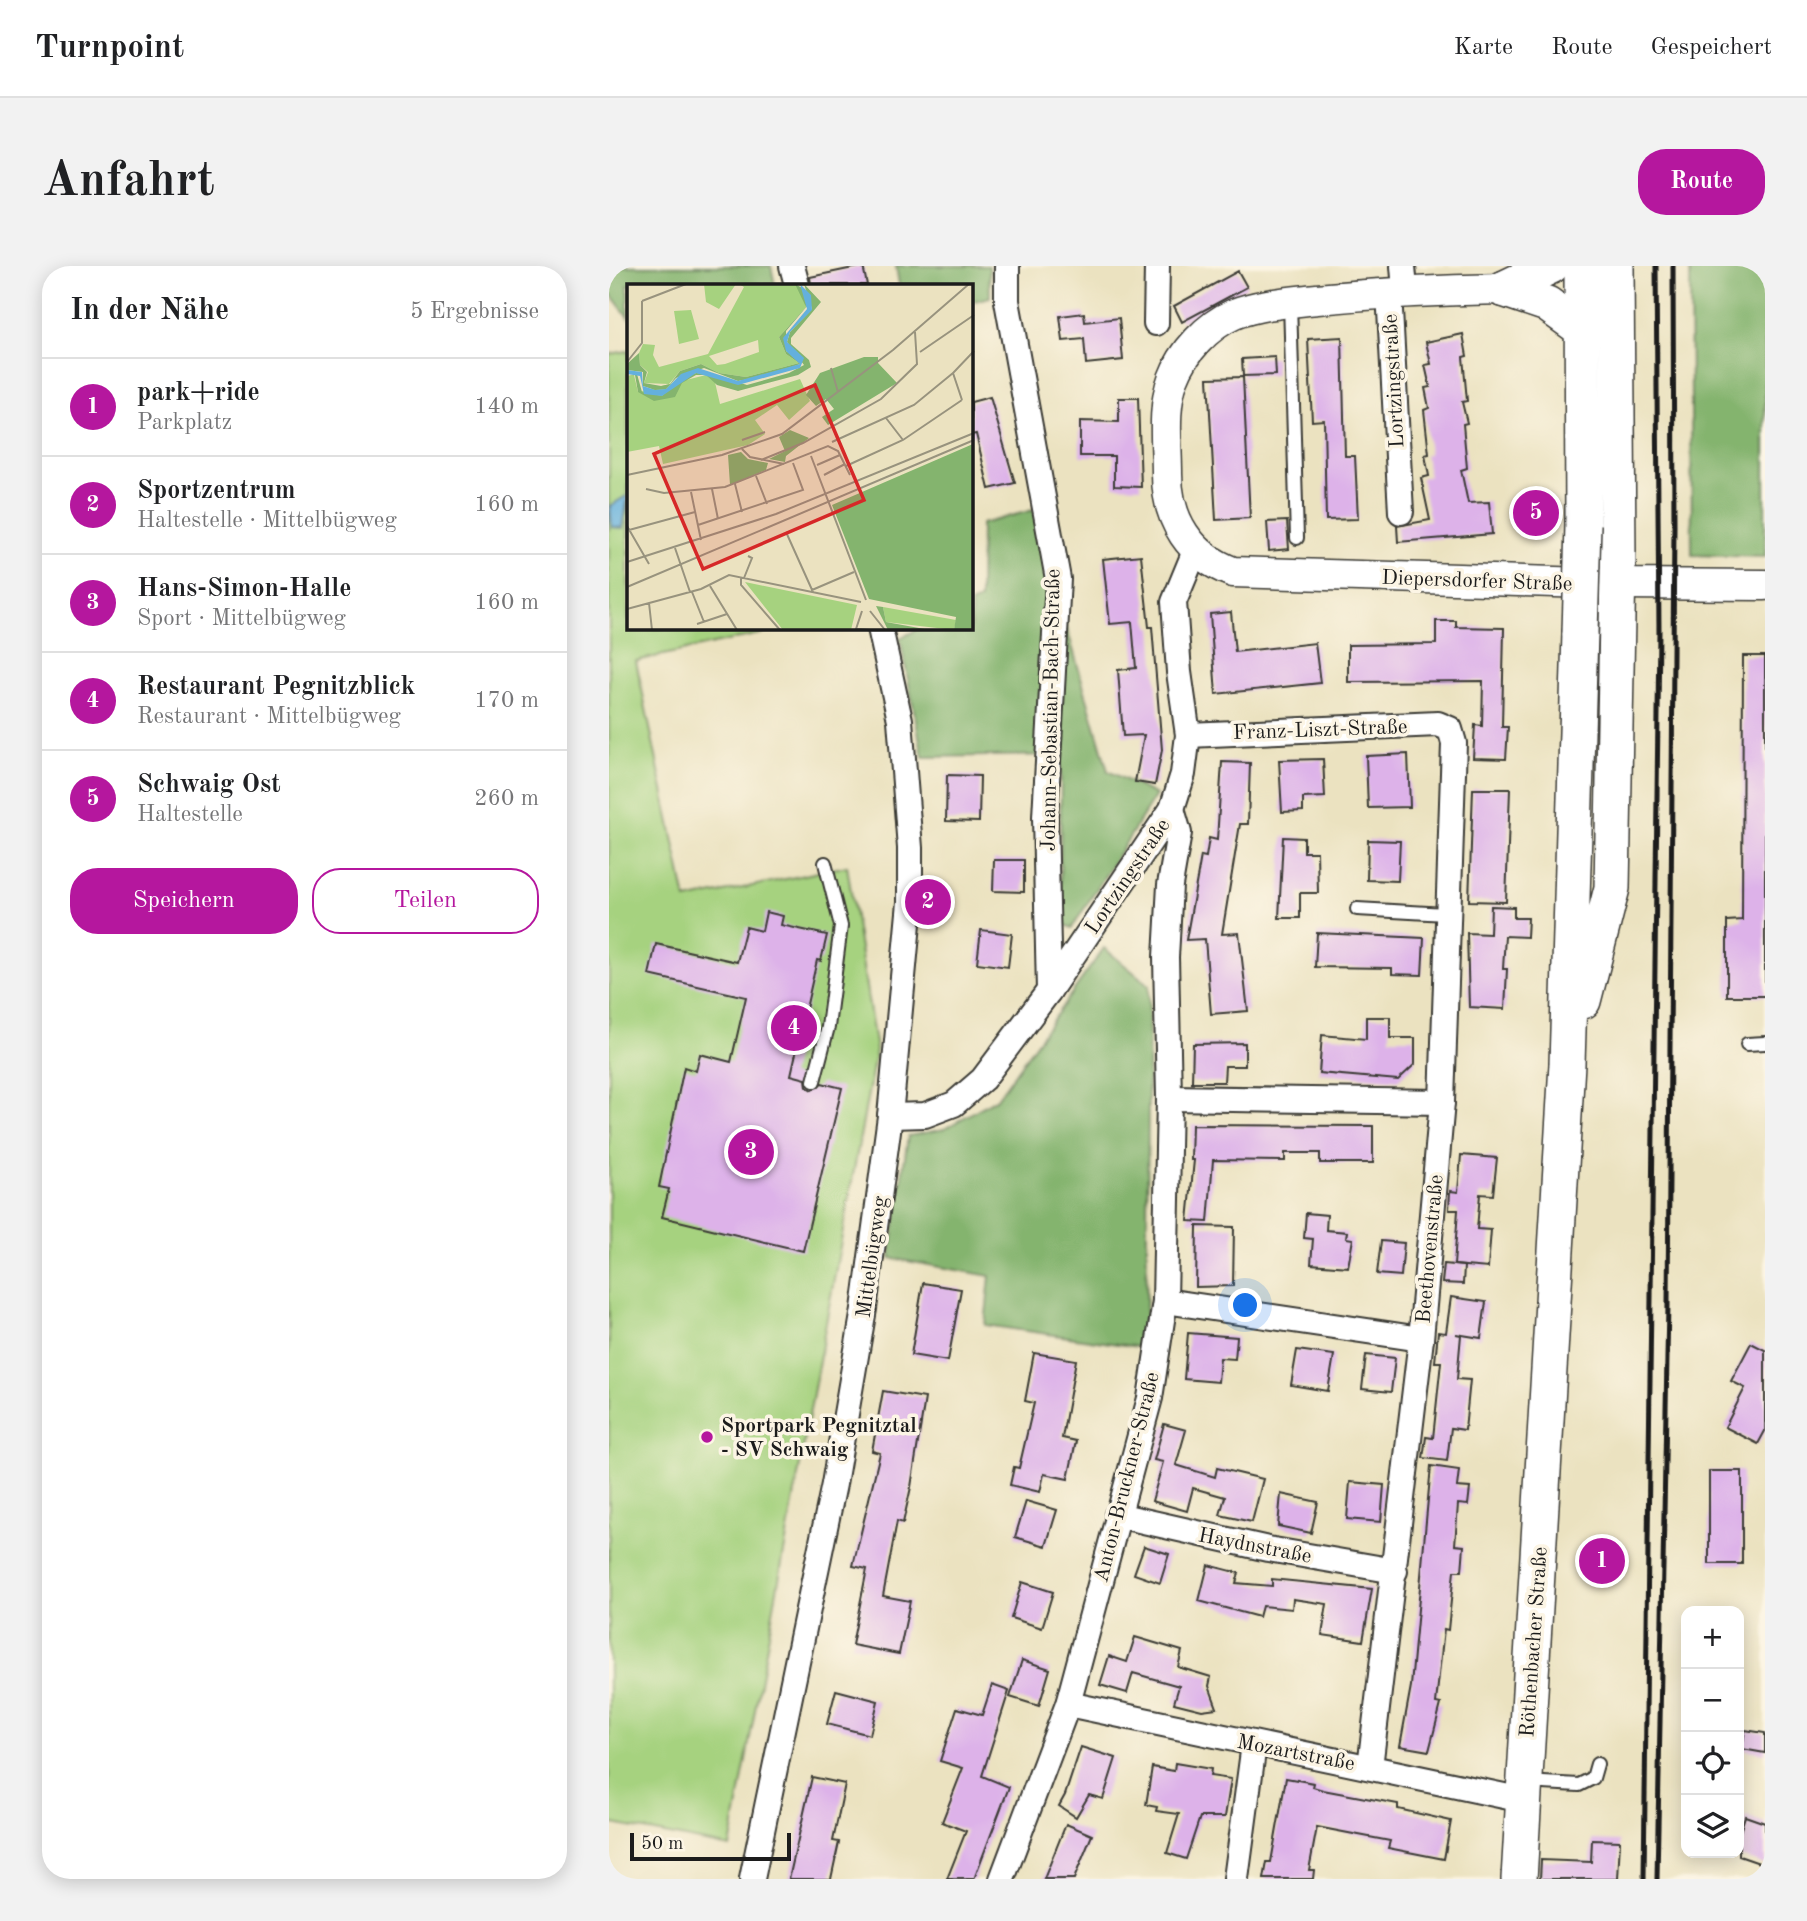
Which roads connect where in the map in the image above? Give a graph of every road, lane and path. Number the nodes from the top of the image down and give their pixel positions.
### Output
1 (792, 266) edge
2 (1007, 266) edge
3 (1157, 266) edge
4 (1551, 266) edge
5 (1582, 266) edge
6 (1616, 266) edge
7 (1399, 283) edge
8 (797, 284) edge
9 (1503, 289) junction
10 (1290, 302) junction
11 (1156, 323) dead end
12 (1583, 330) junction
13 (1401, 512) dead end
14 (1297, 538) dead end
15 (1195, 551) junction
16 (1618, 584) junction
17 (1765, 585) edge
18 (880, 630) edge
19 (1451, 729) joint
20 (1188, 735) junction
21 (1172, 809) junction
22 (825, 863) dead end
23 (1357, 909) dead end
24 (1446, 914) junction
25 (1049, 990) junction
26 (1765, 1043) edge
27 (1747, 1044) dead end
28 (1567, 1064) junction
29 (814, 1081) dead end
30 (1169, 1098) junction
31 (1442, 1102) junction
32 (890, 1116) junction
33 (1164, 1301) junction
34 (1421, 1339) junction
35 (1117, 1515) junction
36 (1395, 1571) junction
37 (1068, 1704) junction
38 (1254, 1744) junction
39 (1597, 1764) dead end
40 (1370, 1767) junction
41 (1524, 1791) junction
42 (752, 1879) edge
43 (1002, 1879) edge
44 (1236, 1879) edge
45 (1518, 1879) edge

1 - 8 street
2 - 25 street, Johann-Sebastian-Bach-Straße
3 - 11 street
4 - 9 main road
5 - 12 main road
6 - 16 main road
7 - 9 street, Lortzingstraße
7 - 10 street, Lortzingstraße
7 - 13 street, Lortzingstraße
9 - 12 main road
10 - 14 lane
10 - 15 street, Lortzingstraße
12 - 28 main road, bridge
15 - 16 street, Diepersdorfer Straße
15 - 20 street, Lortzingstraße
16 - 17 street, Diepersdorfer Straße
16 - 28 main road
18 - 32 street, Mittelbügweg
19 - 20 street, Franz-Liszt-Straße
19 - 24 street, Beethovenstraße
20 - 21 street, Lortzingstraße
21 - 25 street, Lortzingstraße
21 - 30 street, Anton-Bruckner-Straße
22 - 29 lane
23 - 24 lane
24 - 31 street, Beethovenstraße
25 - 32 street, Lortzingstraße
26 - 27 lane
28 - 41 main road, Röthenbacher Straße
30 - 31 street
30 - 33 street, Anton-Bruckner-Straße
31 - 34 street, Beethovenstraße
32 - 42 street, Mittelbügweg
33 - 34 street
33 - 35 street, Anton-Bruckner-Straße
34 - 36 street, Beethovenstraße
35 - 36 street, Haydnstraße
35 - 37 street, Anton-Bruckner-Straße
36 - 40 street, Beethovenstraße
37 - 38 street, Mozartstraße
37 - 43 street, Anton-Bruckner-Straße
38 - 40 street, Mozartstraße
38 - 44 street
39 - 41 lane
40 - 41 street, Mozartstraße
41 - 45 main road, Röthenbacher Straße

